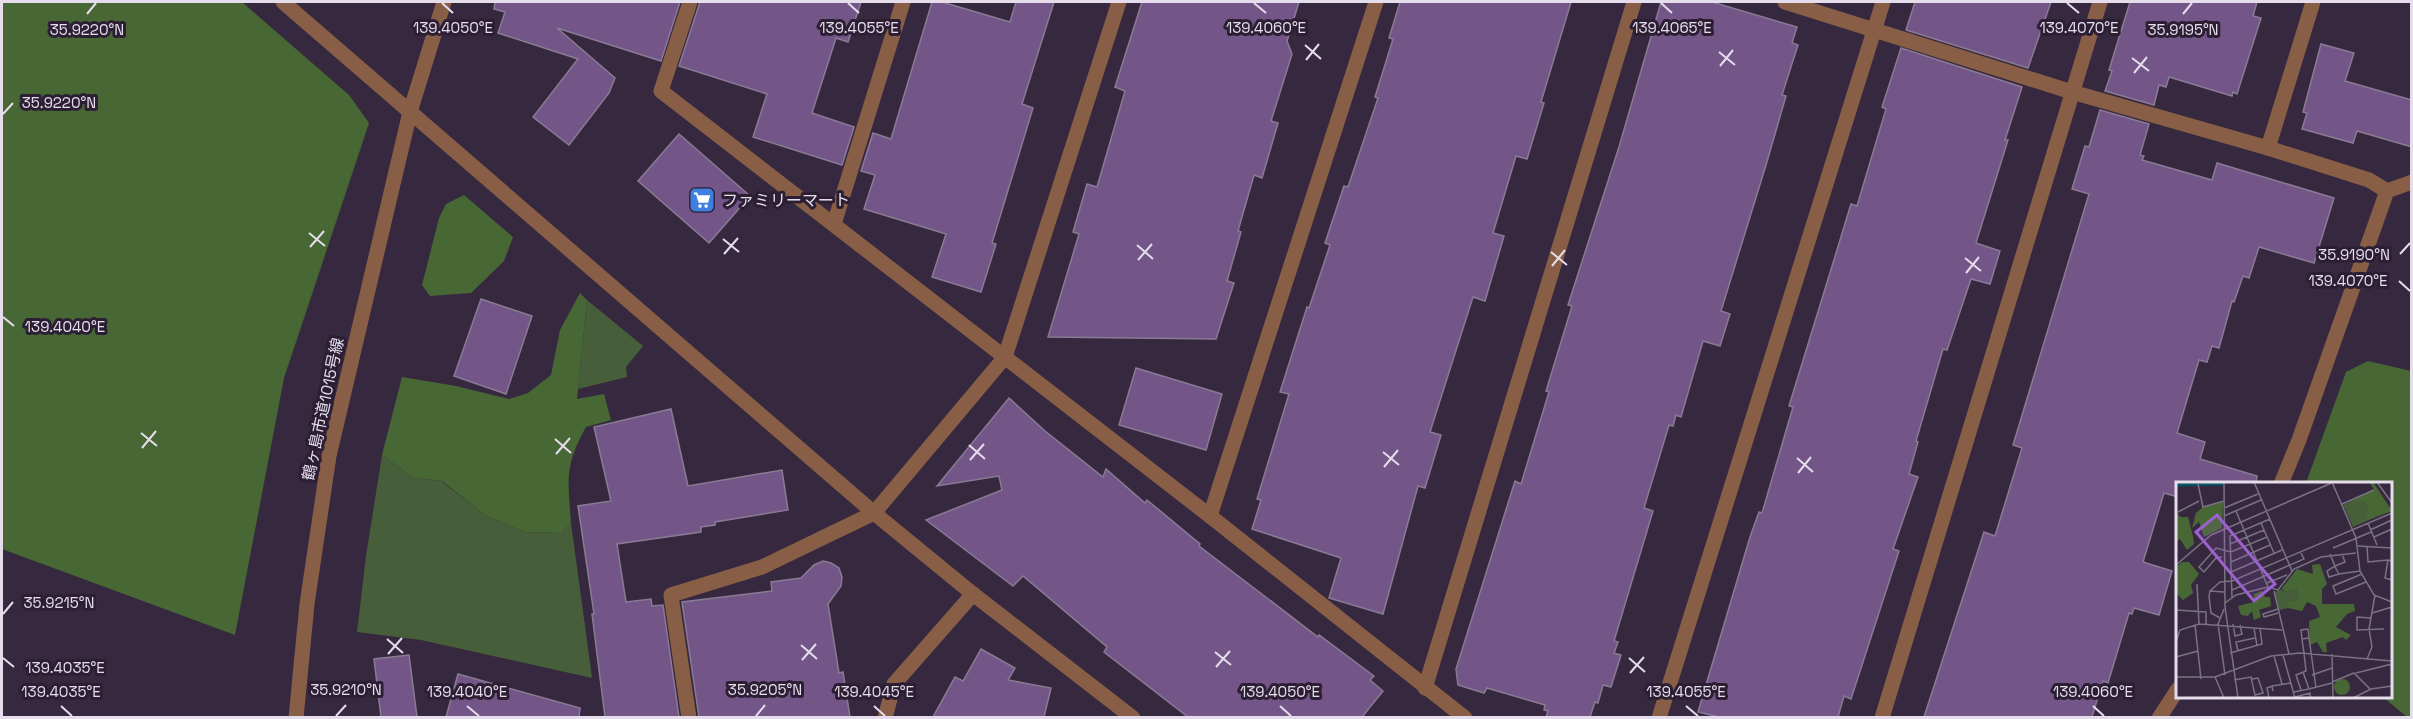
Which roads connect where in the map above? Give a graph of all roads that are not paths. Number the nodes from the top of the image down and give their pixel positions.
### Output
1 (283, 2) edge
2 (444, 2) edge
3 (690, 2) edge
4 (903, 2) edge
5 (1119, 2) edge
6 (1376, 2) edge
7 (1634, 2) edge
8 (1785, 2) edge
9 (1883, 2) edge
10 (2100, 2) edge
11 (2313, 2) edge
12 (1874, 30) junction
13 (2072, 92) junction
14 (410, 112) junction
15 (2268, 148) junction
16 (2412, 182) edge
17 (2387, 191) junction
18 (834, 224) junction
19 (1005, 357) junction
20 (2281, 482) edge
21 (874, 513) junction
22 (1210, 516) junction
23 (973, 594) junction
24 (1425, 688) junction
25 (2176, 692) edge
26 (1116, 712) edge
27 (296, 717) edge
28 (689, 717) edge
29 (885, 717) edge
30 (1133, 717) edge
31 (1465, 717) edge
32 (1659, 717) edge
33 (1882, 717) edge
34 (2159, 717) edge

1 - 14 street
2 - 14 street, 鶴ヶ島市道1015号線
3 - 18 street
4 - 18 street
5 - 19 street
6 - 22 street
7 - 24 street
8 - 12 street
9 - 12 street
10 - 13 street
11 - 15 street
12 - 13 street
12 - 32 street
13 - 15 street
13 - 33 street
14 - 21 street
14 - 27 street, 鶴ヶ島市道1015号線
15 - 17 street
16 - 17 street
17 - 20 street
18 - 19 street
19 - 21 street
19 - 22 street
21 - 23 street
21 - 28 street
22 - 24 street
23 - 26 street
23 - 29 street
24 - 31 street
25 - 34 street
26 - 30 street

